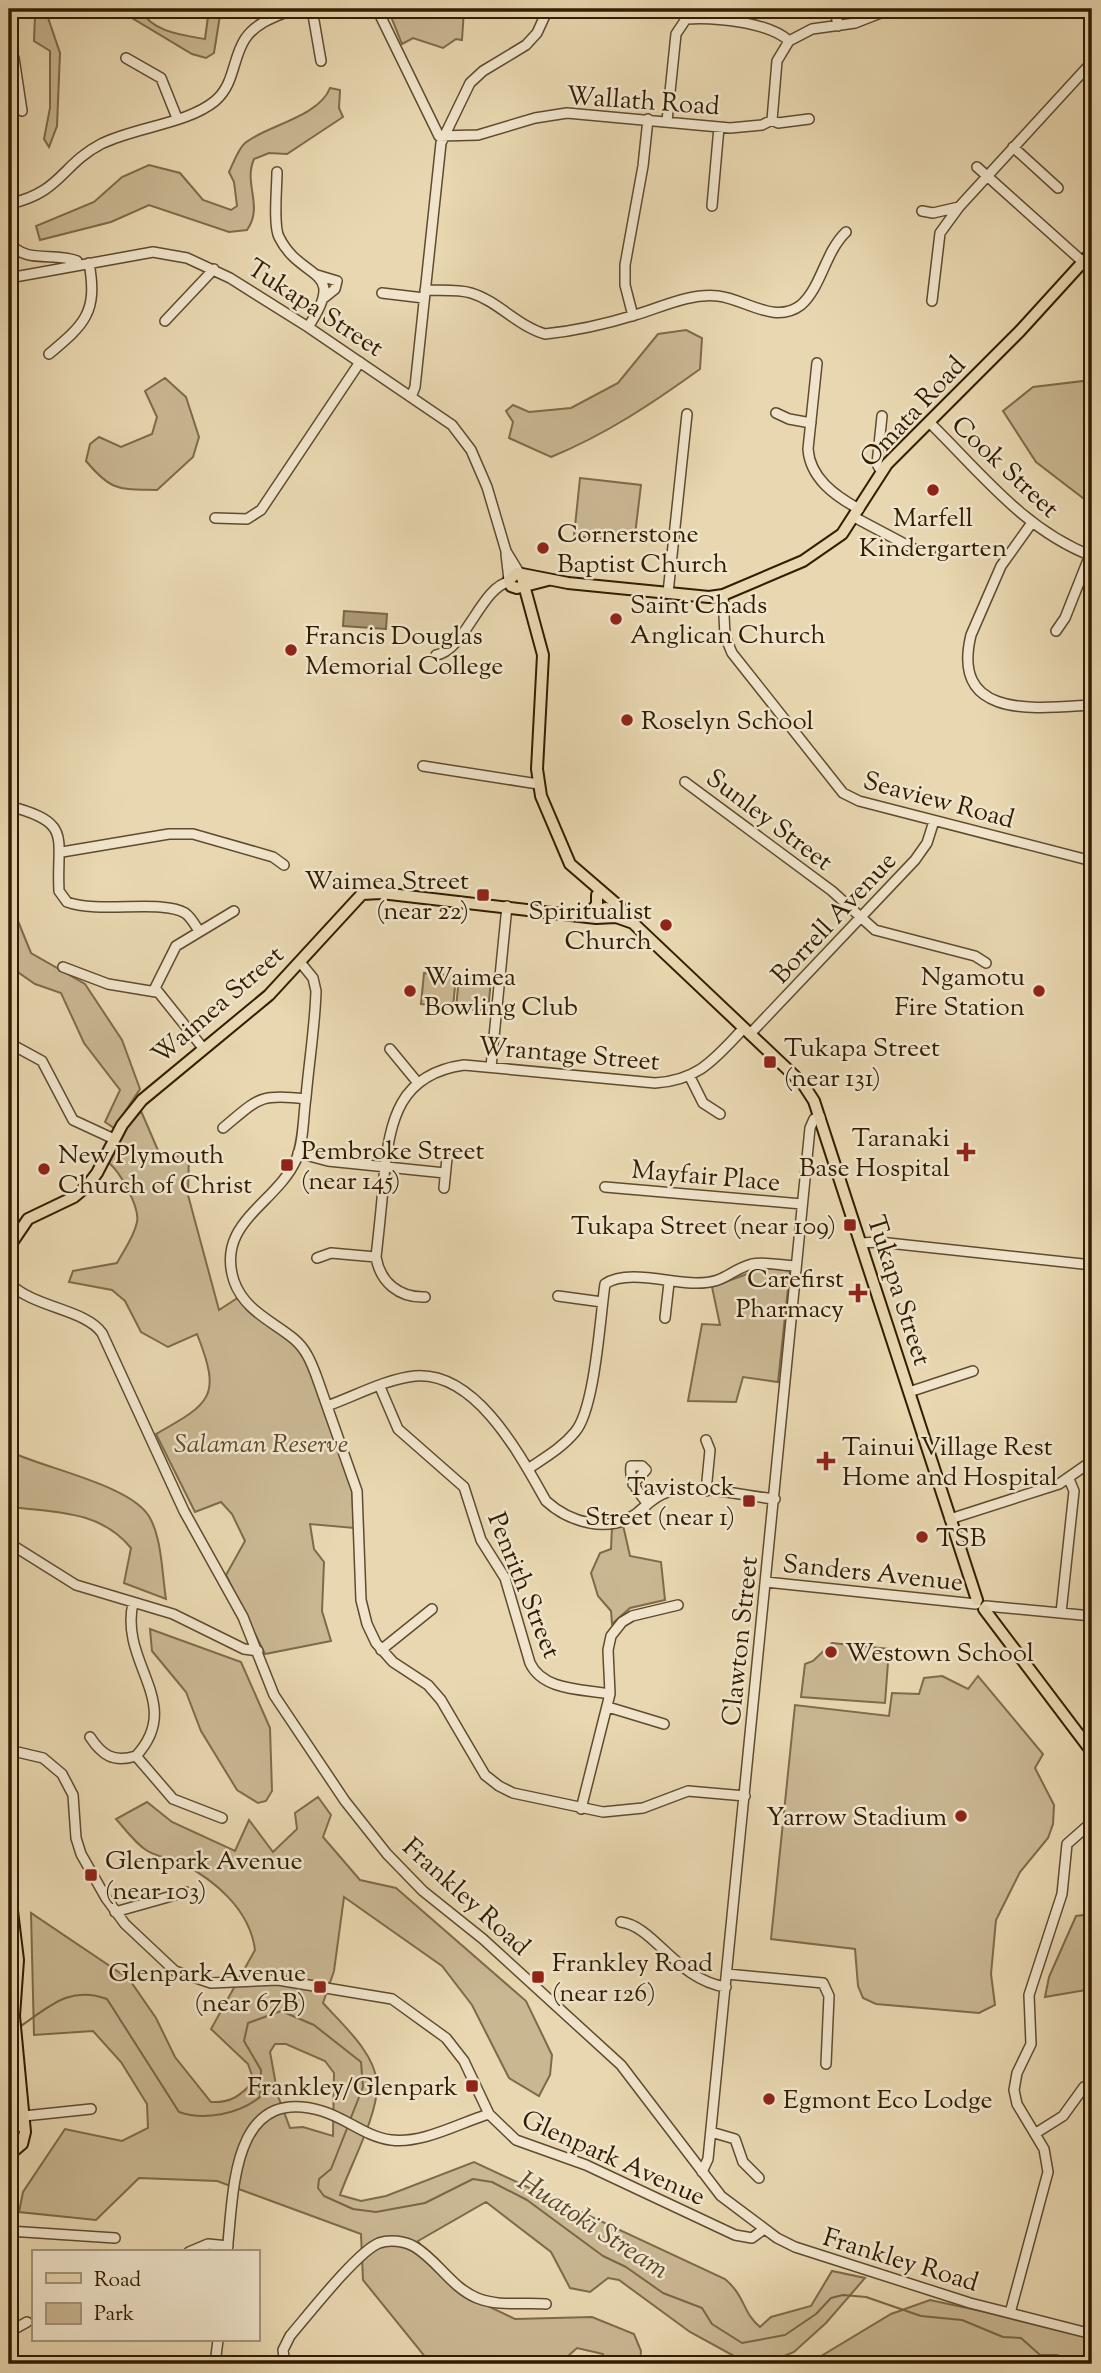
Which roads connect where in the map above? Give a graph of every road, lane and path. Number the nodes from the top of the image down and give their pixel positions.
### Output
1 (294, 9) edge
2 (312, 9) edge
3 (377, 9) edge
4 (548, 9) edge
5 (835, 9) edge
6 (891, 9) edge
7 (284, 11) edge
8 (838, 26) junction
9 (789, 41) junction
10 (9, 51) edge
11 (126, 58) dead end
12 (321, 61) dead end
13 (1092, 62) edge
14 (22, 110) dead end
15 (177, 118) junction
16 (808, 119) dead end
17 (648, 120) junction
18 (772, 120) junction
19 (667, 121) junction
20 (719, 127) junction
21 (445, 136) junction
22 (1013, 147) junction
23 (977, 167) dead end
24 (277, 172) dead end
25 (988, 176) junction
26 (1058, 188) dead end
27 (9, 204) edge
28 (712, 206) dead end
29 (959, 207) junction
30 (922, 211) dead end
31 (933, 213) junction
32 (846, 232) dead end
33 (940, 233) junction
34 (9, 242) edge
35 (1092, 252) edge
36 (1083, 262) junction
37 (89, 263) junction
38 (78, 265) junction
39 (214, 270) junction
40 (9, 278) edge
41 (382, 293) dead end
42 (425, 294) junction
43 (932, 300) dead end
44 (633, 316) junction
45 (165, 321) dead end
46 (308, 327) junction
47 (50, 354) dead end
48 (360, 362) junction
49 (817, 363) dead end
50 (411, 397) junction
51 (776, 413) dead end
52 (687, 414) dead end
53 (883, 416) dead end
54 (929, 422) junction
55 (811, 423) junction
56 (881, 471) junction
57 (856, 513) junction
58 (215, 518) dead end
59 (1031, 524) junction
60 (930, 550) dead end
61 (1091, 556) edge
62 (516, 581) junction
63 (668, 593) junction
64 (723, 595) junction
65 (1056, 631) dead end
66 (436, 655) dead end
67 (1092, 705) edge
68 (423, 766) dead end
69 (685, 782) dead end
70 (538, 784) junction
71 (9, 806) edge
72 (934, 821) junction
73 (62, 852) junction
74 (1092, 861) edge
75 (284, 865) dead end
76 (595, 890) junction
77 (507, 906) junction
78 (611, 910) junction
79 (234, 911) dead end
80 (587, 915) junction
81 (860, 918) junction
82 (199, 931) junction
83 (300, 962) junction
84 (986, 963) dead end
85 (63, 968) dead end
86 (156, 992) junction
87 (747, 1031) junction
88 (9, 1043) edge
89 (203, 1048) junction
90 (390, 1049) dead end
91 (491, 1067) junction
92 (690, 1077) junction
93 (418, 1083) junction
94 (305, 1099) junction
95 (720, 1114) dead end
96 (820, 1117) junction
97 (223, 1128) dead end
98 (114, 1139) junction
99 (298, 1153) junction
100 (447, 1158) dead end
101 (385, 1167) junction
102 (445, 1173) junction
103 (605, 1187) dead end
104 (444, 1188) dead end
105 (802, 1204) junction
106 (861, 1243) junction
107 (9, 1247) edge
108 (376, 1257) junction
109 (317, 1258) dead end
110 (1092, 1265) edge
111 (796, 1266) junction
112 (9, 1283) edge
113 (669, 1283) junction
114 (558, 1296) dead end
115 (425, 1297) dead end
116 (603, 1302) junction
117 (665, 1318) dead end
118 (973, 1371) dead end
119 (380, 1387) junction
120 (909, 1392) junction
121 (327, 1406) junction
122 (706, 1440) dead end
123 (1092, 1461) edge
124 (528, 1469) junction
125 (1069, 1479) junction
126 (633, 1484) dead end
127 (706, 1492) junction
128 (775, 1499) junction
129 (647, 1503) junction
130 (950, 1519) junction
131 (9, 1543) edge
132 (766, 1582) junction
133 (133, 1603) junction
134 (678, 1605) dead end
135 (981, 1605) junction
136 (432, 1609) dead end
137 (1061, 1612) junction
138 (1092, 1616) edge
139 (382, 1650) junction
140 (258, 1651) junction
141 (610, 1694) junction
142 (608, 1707) junction
143 (664, 1724) dead end
144 (90, 1737) dead end
145 (9, 1750) edge
146 (1092, 1752) edge
147 (136, 1756) junction
148 (745, 1796) junction
149 (581, 1809) junction
150 (222, 1818) dead end
151 (1092, 1822) edge
152 (9, 1886) edge
153 (186, 1892) dead end
154 (115, 1912) junction
155 (621, 1922) dead end
156 (727, 1973) junction
157 (726, 1987) junction
158 (12, 1990) edge
159 (13, 2022) edge
160 (826, 2064) dead end
161 (1084, 2087) dead end
162 (92, 2109) dead end
163 (489, 2114) junction
164 (24, 2122) junction
165 (9, 2126) edge
166 (711, 2132) junction
167 (1036, 2133) junction
168 (9, 2155) edge
169 (702, 2172) junction
170 (759, 2178) dead end
171 (764, 2229) junction
172 (9, 2231) edge
173 (115, 2238) dead end
174 (228, 2249) edge
175 (194, 2250) edge
176 (546, 2304) dead end
177 (1010, 2314) junction
178 (27, 2322) dead end
179 (9, 2332) edge
180 (1092, 2334) edge
181 (218, 2342) edge
182 (215, 2364) edge
183 (285, 2364) edge

1 - 7 street
2 - 12 street
3 - 21 street
4 - 21 street
5 - 8 street
6 - 8 street
7 - 15 street
8 - 9 street
9 - 18 street
9 - 19 street
10 - 14 street
11 - 15 street
13 - 22 street
15 - 27 street
16 - 18 street, Wallath Road
17 - 19 street, Wallath Road
17 - 21 street, Wallath Road
17 - 44 street
18 - 20 street, Wallath Road
19 - 20 street, Wallath Road
20 - 28 street
21 - 42 street
22 - 25 street
22 - 26 street
23 - 25 street
24 - 46 street
25 - 29 street
25 - 36 street
29 - 31 street
29 - 33 street
30 - 31 street
31 - 33 street
32 - 44 street
33 - 43 street
34 - 38 street
35 - 36 main road, Omata Road
36 - 54 main road, Omata Road
37 - 38 street, Tukapa Street
37 - 39 street, Tukapa Street
37 - 47 street
38 - 40 street, Tukapa Street
39 - 45 street
39 - 46 street, Tukapa Street
41 - 42 street
42 - 44 street
42 - 50 street
46 - 48 street, Tukapa Street
48 - 50 street, Tukapa Street
48 - 58 street
49 - 55 street
50 - 62 street, Tukapa Street
51 - 55 street
52 - 63 street
53 - 56 street
54 - 56 main road, Omata Road
54 - 59 street, Cook Street
55 - 57 street
56 - 57 main road, Omata Road
57 - 60 street
57 - 64 main road, Omata Road
59 - 61 street, Cook Street
59 - 67 street
61 - 65 street
62 - 63 main road, Omata Road
62 - 66 street
62 - 70 main road, Tukapa Street
63 - 64 main road, Omata Road
64 - 72 street, Seaview Road
68 - 70 street
69 - 81 street, Sunley Street
70 - 76 main road, Tukapa Street
71 - 73 street
72 - 74 street, Seaview Road
72 - 81 street, Borrell Avenue
73 - 75 street
73 - 82 street
76 - 78 main road, Tukapa Street
76 - 80 main road
77 - 80 main road, Waimea Street
77 - 83 main road, Waimea Street
77 - 91 street
78 - 80 main road, Waimea Street
78 - 87 main road, Tukapa Street
79 - 82 street
81 - 84 street, Sunley Street
81 - 87 street, Borrell Avenue
82 - 86 street
83 - 89 main road, Waimea Street
83 - 94 street
85 - 86 street
86 - 89 street
87 - 92 street, Wrantage Street
87 - 96 main road, Tukapa Street
88 - 98 street
89 - 98 main road, Waimea Street
90 - 93 street
91 - 92 street, Wrantage Street
91 - 93 street, Wrantage Street
92 - 95 street
93 - 101 street, Wrantage Street
94 - 97 street
94 - 99 street
96 - 105 street, Clawton Street
96 - 106 main road, Tukapa Street
98 - 107 main road, Waimea Street
99 - 101 street
99 - 121 street
100 - 102 street
101 - 102 street
101 - 108 street, Wrantage Street
102 - 104 street
103 - 105 street, Mayfair Place
105 - 111 street, Clawton Street
106 - 110 street
106 - 120 main road, Tukapa Street
108 - 109 street
108 - 115 street
111 - 113 street
111 - 128 street, Clawton Street
112 - 140 street, Frankley Road
113 - 116 street
113 - 117 street
114 - 116 street
116 - 124 street
118 - 120 street
119 - 121 street
119 - 124 street
119 - 141 street, Penrith Street
120 - 130 main road, Tukapa Street
121 - 139 street
122 - 127 street
123 - 125 street
124 - 129 street
125 - 130 street
125 - 137 street
126 - 129 street
127 - 128 street
127 - 129 street
128 - 132 street, Clawton Street
130 - 135 main road, Tukapa Street
131 - 133 street
132 - 135 street, Sanders Avenue
132 - 148 street, Clawton Street
133 - 140 street
133 - 147 street
134 - 141 street
135 - 137 street, Sanders Avenue
135 - 146 main road, Tukapa Street
136 - 139 street
137 - 138 street, Sanders Avenue
139 - 149 street
140 - 169 street, Frankley Road
141 - 142 street
142 - 143 street
142 - 149 street
144 - 147 street
145 - 154 street, Glenpark Avenue
147 - 150 street
148 - 149 street
148 - 156 street, Clawton Street
151 - 167 street
152 - 158 main road
153 - 154 street
154 - 163 street, Glenpark Avenue
155 - 157 street
156 - 157 street, Clawton Street
156 - 160 street
157 - 166 street, Clawton Street
158 - 159 main road
159 - 164 main road
161 - 167 street
162 - 164 street
163 - 171 street, Glenpark Avenue
163 - 174 street
164 - 165 street
164 - 168 main road
166 - 169 street, Clawton Street
166 - 170 street
167 - 177 street
169 - 171 street, Frankley Road
171 - 177 street, Frankley Road
172 - 173 street
174 - 175 street
176 - 183 street
177 - 180 street, Frankley Road
178 - 179 street
181 - 182 street

